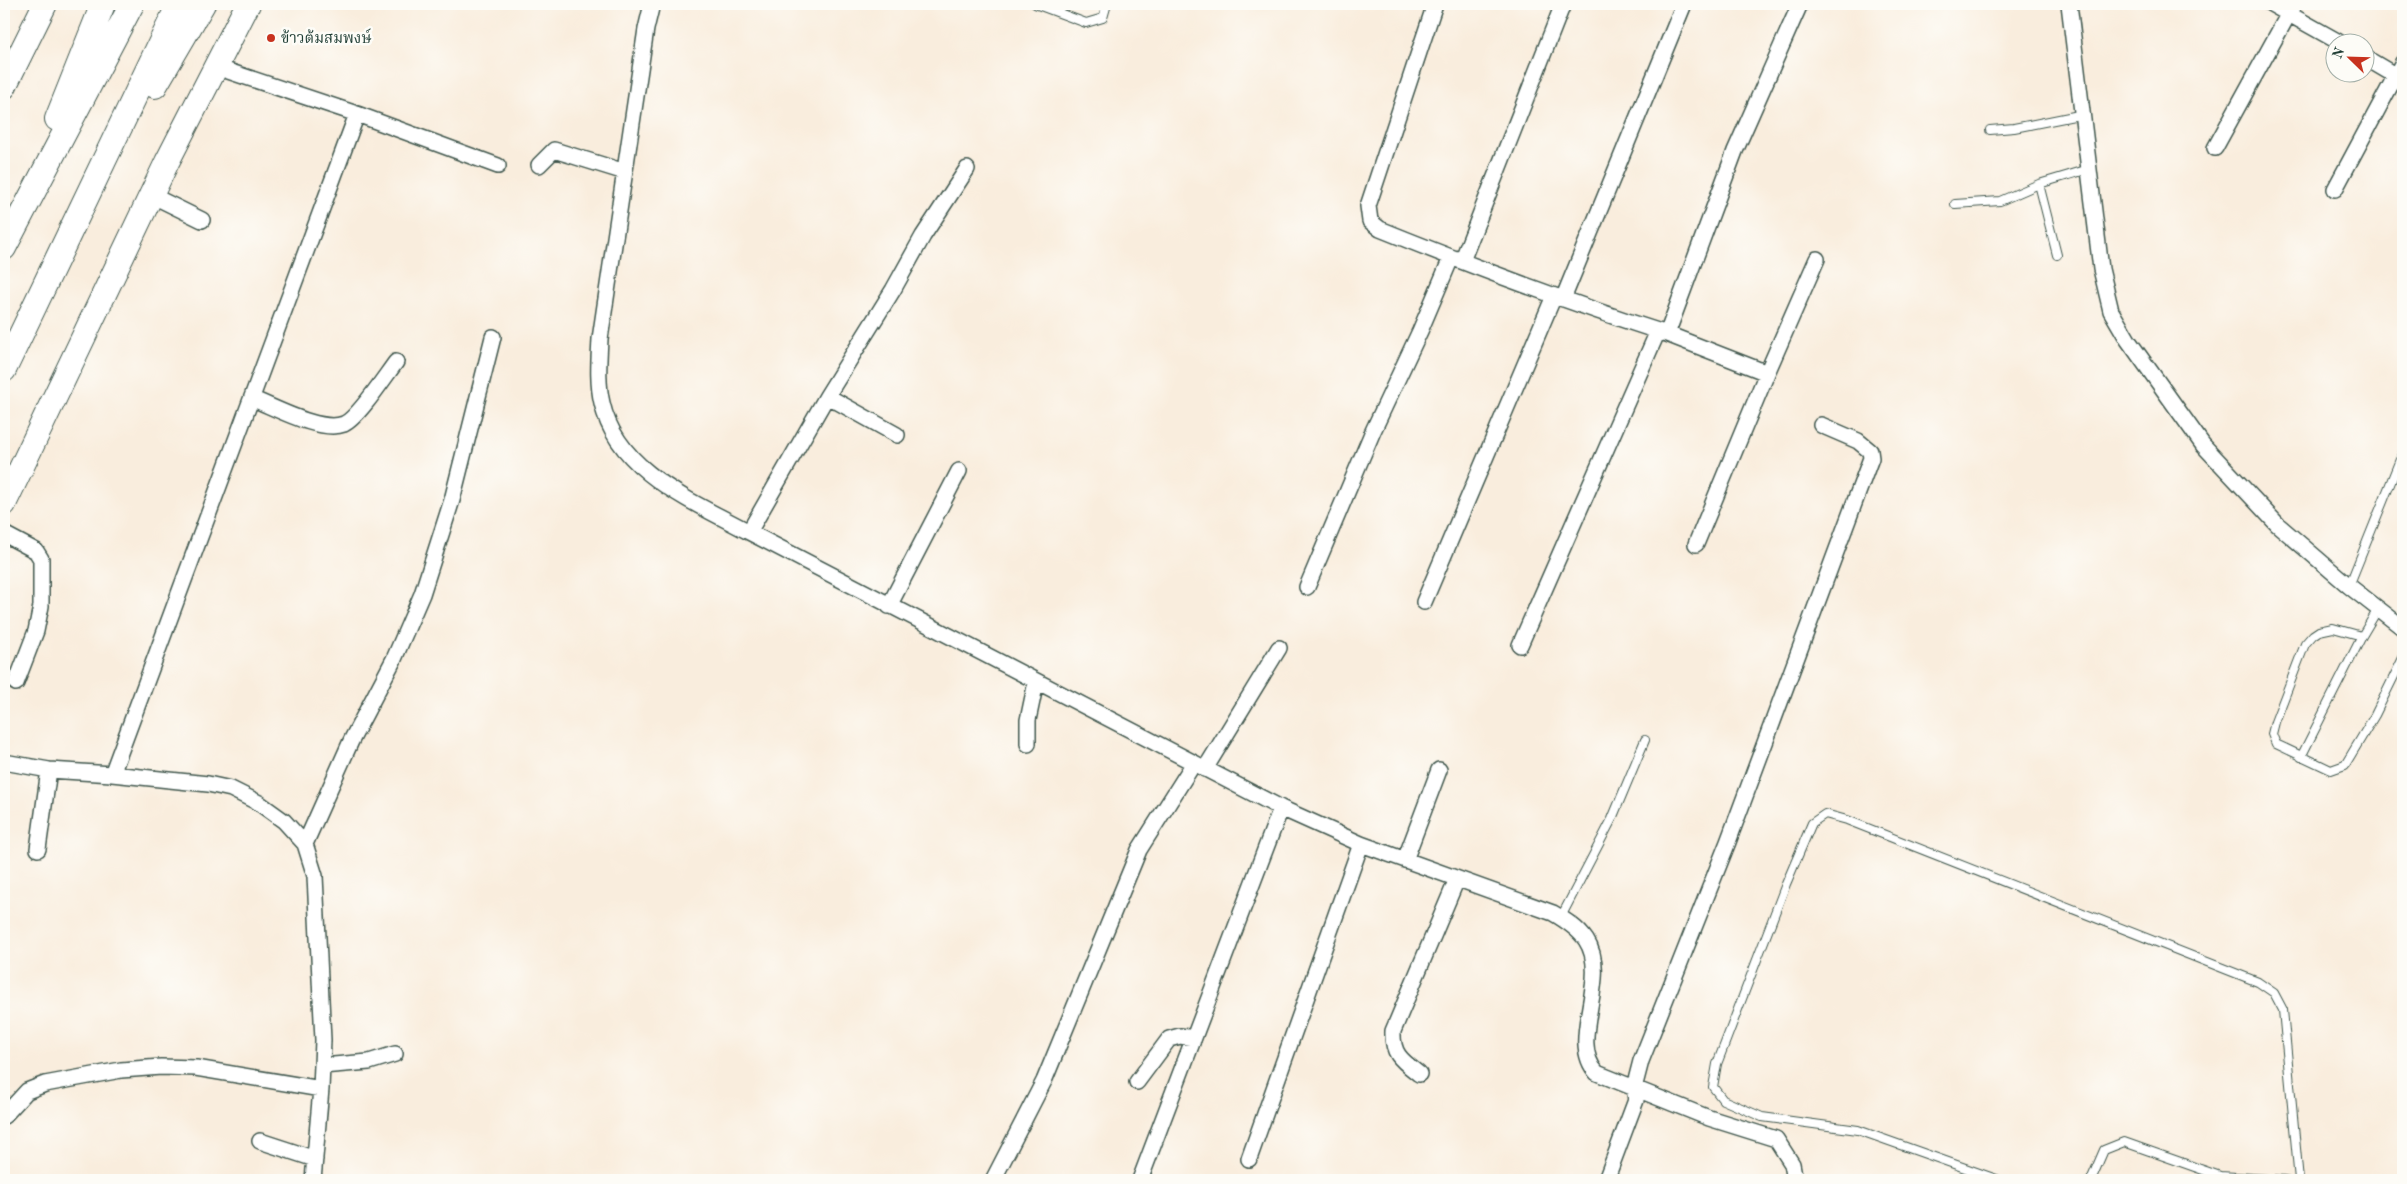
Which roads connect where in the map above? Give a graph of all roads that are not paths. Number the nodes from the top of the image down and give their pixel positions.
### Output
1 (44, 4) edge
2 (103, 4) edge
3 (132, 4) edge
4 (179, 4) edge
5 (203, 4) edge
6 (248, 4) edge
7 (652, 4) edge
8 (1035, 4) edge
9 (1107, 4) edge
10 (1435, 4) edge
11 (1564, 4) edge
12 (1684, 4) edge
13 (1800, 4) edge
14 (2069, 4) edge
15 (2272, 4) edge
16 (2292, 8) edge
17 (2325, 32) edge
18 (2403, 62) edge
19 (2374, 63) edge
20 (216, 67) junction
21 (2400, 78) edge
22 (4, 87) edge
23 (357, 114) junction
24 (2084, 114) junction
25 (1990, 130) dead end
26 (2216, 148) dead end
27 (539, 164) dead end
28 (498, 166) dead end
29 (2089, 168) junction
30 (967, 169) dead end
31 (625, 172) junction
32 (2038, 184) junction
33 (2335, 189) dead end
34 (151, 195) junction
35 (1955, 204) dead end
36 (18, 218) junction
37 (202, 220) dead end
38 (65, 241) junction
39 (4, 248) edge
40 (2057, 255) dead end
41 (1456, 259) junction
42 (1817, 259) dead end
43 (1559, 297) junction
44 (1662, 332) junction
45 (493, 337) dead end
46 (396, 362) dead end
47 (4, 370) edge
48 (1768, 373) junction
49 (826, 396) junction
50 (253, 399) junction
51 (1821, 425) dead end
52 (897, 435) dead end
53 (2403, 452) edge
54 (959, 471) dead end
55 (4, 504) edge
56 (748, 532) junction
57 (4, 534) edge
58 (1696, 544) dead end
59 (2349, 586) junction
60 (1307, 587) dead end
61 (1424, 602) dead end
62 (889, 606) junction
63 (2378, 609) junction
64 (2403, 628) edge
65 (2362, 636) junction
66 (1520, 645) dead end
67 (1279, 648) dead end
68 (2403, 658) edge
69 (1036, 682) junction
70 (16, 683) dead end
71 (1645, 740) dead end
72 (1028, 744) dead end
73 (2301, 757) junction
74 (4, 762) edge
75 (1199, 766) junction
76 (49, 770) junction
77 (1439, 770) dead end
78 (112, 774) junction
79 (1280, 808) junction
80 (305, 844) junction
81 (1361, 844) junction
82 (38, 849) dead end
83 (1405, 860) junction
84 (1457, 879) junction
85 (1561, 917) junction
86 (1194, 1038) junction
87 (395, 1054) dead end
88 (322, 1066) junction
89 (1418, 1074) dead end
90 (1137, 1082) dead end
91 (1634, 1088) junction
92 (321, 1089) junction
93 (4, 1116) edge
94 (260, 1141) dead end
95 (315, 1159) junction
96 (1249, 1159) dead end
97 (313, 1180) edge
98 (993, 1180) edge
99 (1140, 1180) edge
100 (1606, 1180) edge
101 (1795, 1180) edge
102 (1999, 1180) edge
103 (2091, 1180) edge
104 (2285, 1180) edge
105 (2299, 1180) edge

1 - 22 main road
2 - 36 main road
3 - 36 main road
4 - 38 main road
5 - 38 main road
6 - 20 main road
7 - 31 street
8 - 9 lane
10 - 41 street
11 - 41 street
12 - 43 street
13 - 44 street
14 - 24 street
15 - 16 street
16 - 17 street
16 - 26 street
18 - 21 street
19 - 21 street
20 - 23 street
20 - 34 main road
21 - 33 street
23 - 28 street
23 - 50 street
24 - 25 lane
24 - 29 street
27 - 31 street
29 - 32 lane
29 - 59 street
30 - 49 street
31 - 56 street
32 - 35 lane
32 - 40 lane
34 - 37 street
34 - 55 main road
36 - 39 main road
38 - 47 main road
41 - 43 street
41 - 60 street
42 - 48 street
43 - 44 street
43 - 61 street
44 - 48 street
44 - 66 street
45 - 80 street
46 - 50 street
48 - 58 street
49 - 52 street
49 - 56 street
50 - 78 street
51 - 91 street
53 - 59 lane
54 - 62 street
56 - 62 street
57 - 70 street
59 - 63 street
62 - 69 street
63 - 64 street
63 - 65 lane
65 - 73 lane
65 - 73 lane
67 - 75 street
68 - 73 lane
69 - 72 street
69 - 75 street
71 - 85 lane
74 - 76 street
75 - 79 street
75 - 98 street
76 - 78 street
76 - 82 street
77 - 83 street
78 - 80 street
79 - 81 street
79 - 86 street
80 - 88 street
81 - 83 street
81 - 96 street
83 - 84 street
84 - 85 street
84 - 89 street
85 - 91 street
86 - 90 street
86 - 99 street
87 - 88 street
88 - 92 street
91 - 100 street
91 - 101 street
92 - 93 street
92 - 95 street
94 - 95 street
95 - 97 street
102 - 105 lane
103 - 104 lane

